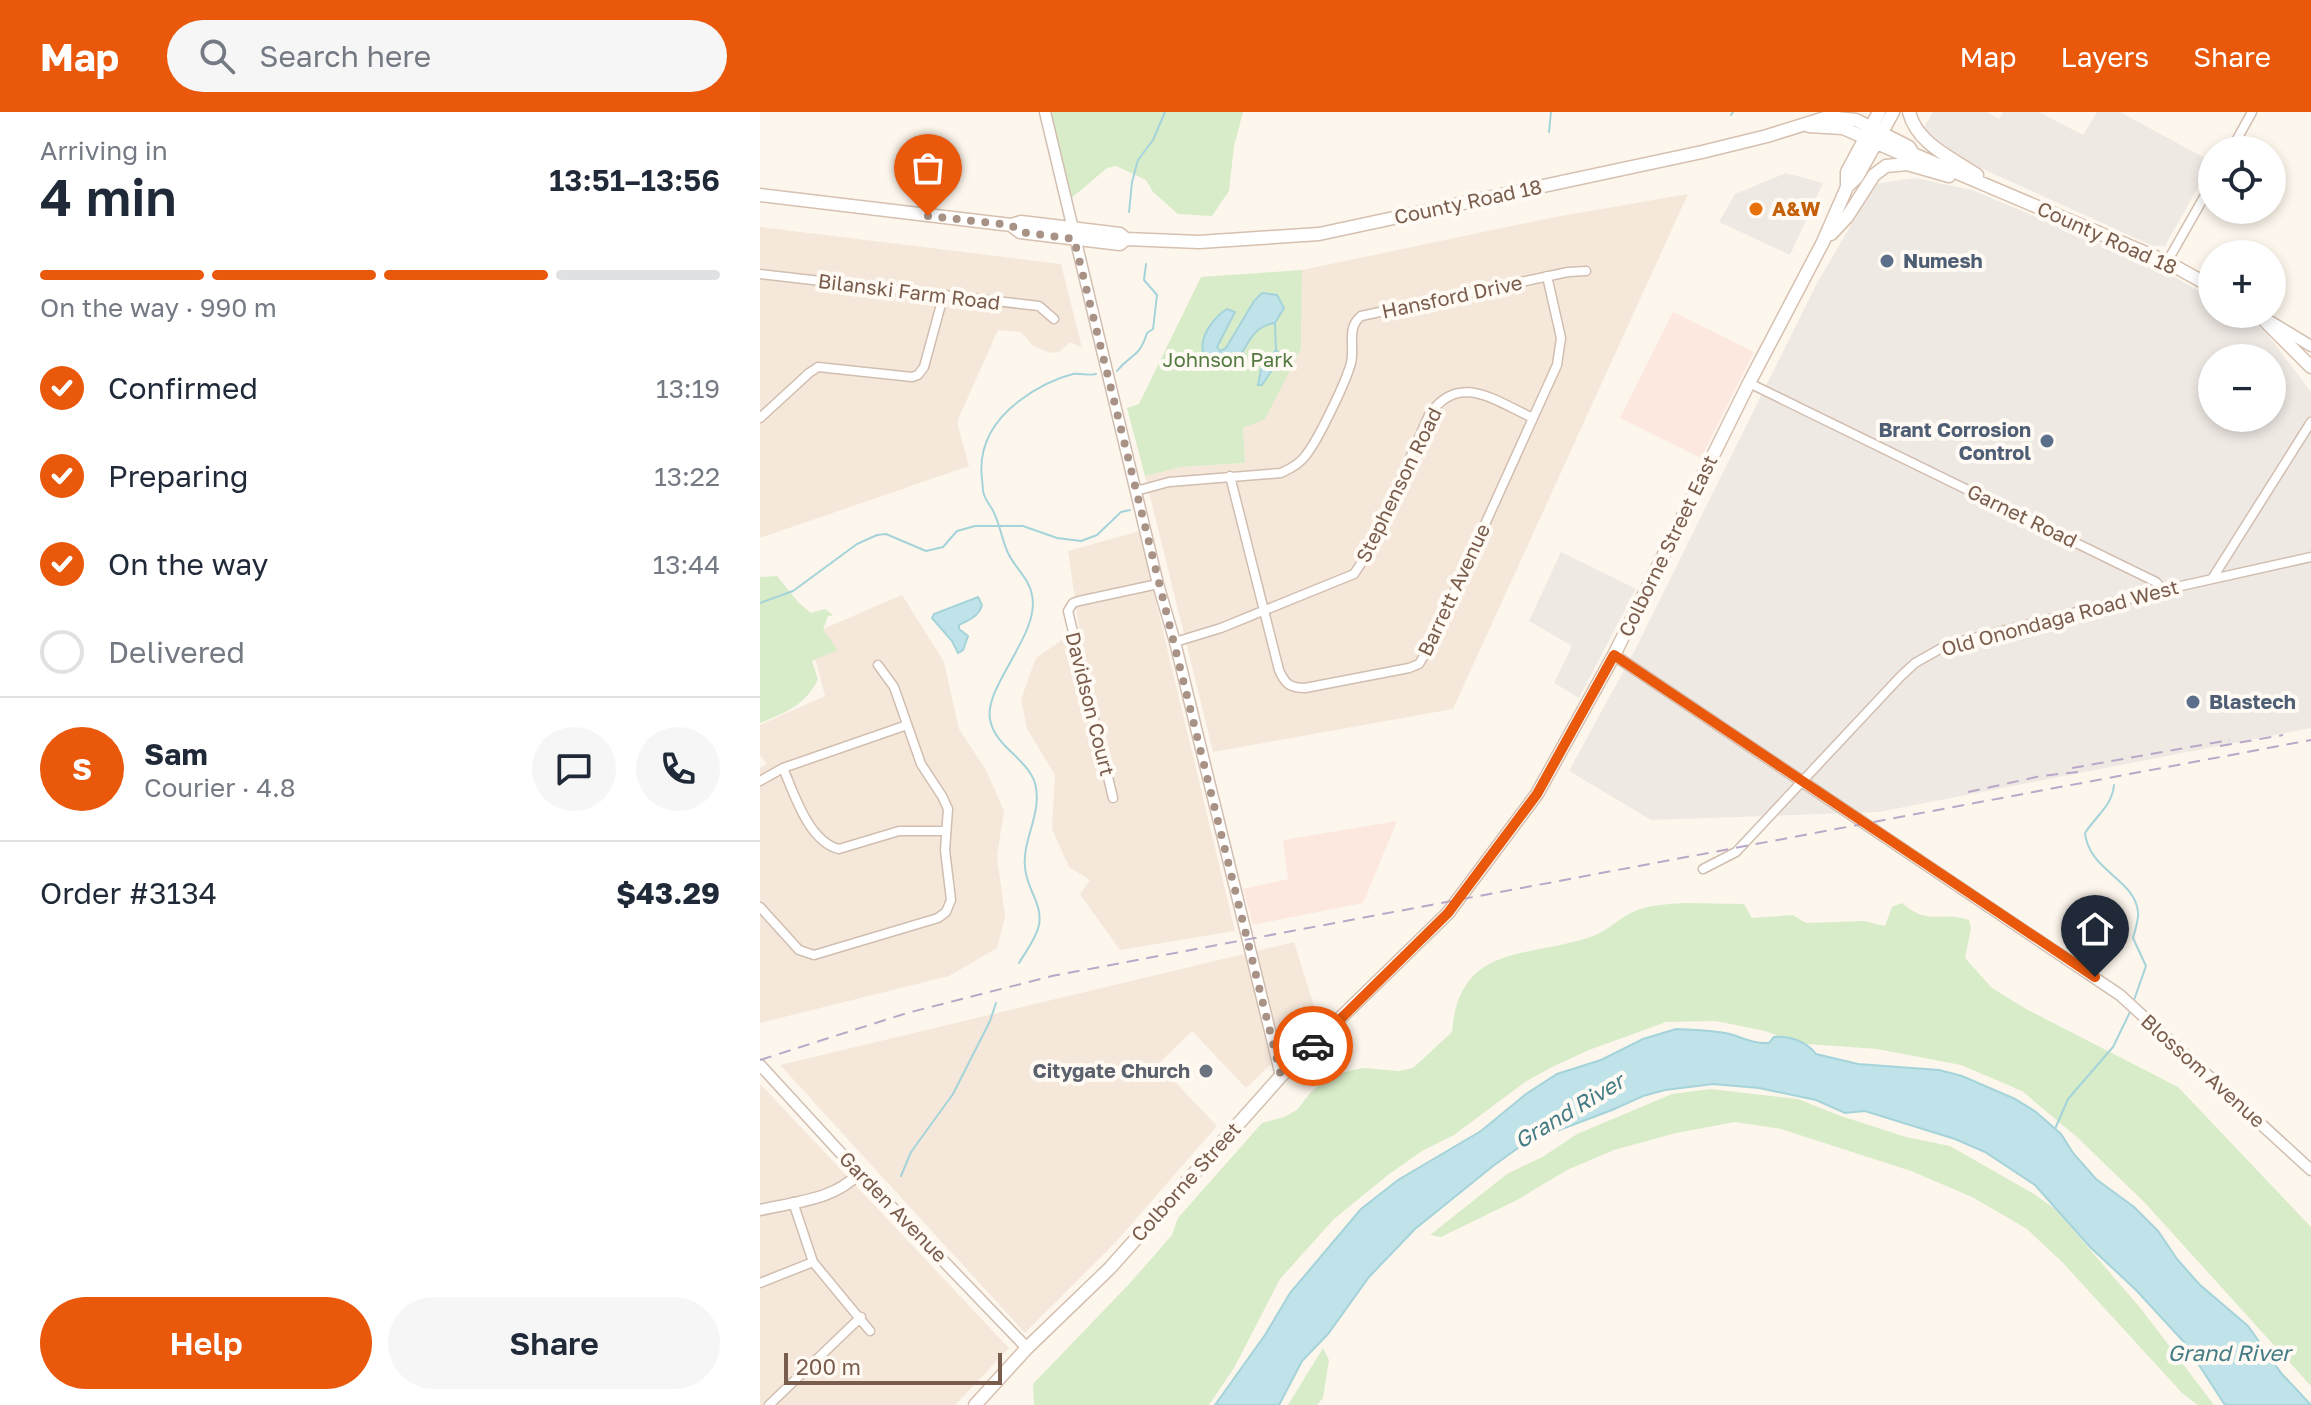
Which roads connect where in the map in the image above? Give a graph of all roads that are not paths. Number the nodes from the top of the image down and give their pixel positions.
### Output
1 (1045, 112) edge
2 (1820, 112) edge
3 (1879, 112) edge
4 (1893, 112) edge
5 (1909, 112) edge
6 (2252, 112) edge
7 (1873, 135) junction
8 (2239, 136) edge
9 (1762, 137) junction
10 (2003, 192) junction
11 (760, 195) edge
12 (2198, 208) edge
13 (1073, 234) junction
14 (1823, 242) junction
15 (2167, 262) junction
16 (1586, 271) dead end
17 (760, 274) edge
18 (1547, 276) junction
19 (2198, 279) edge
20 (943, 297) junction
21 (1054, 319) dead end
22 (2273, 328) edge
23 (2282, 328) edge
24 (2311, 346) edge
25 (2311, 367) edge
26 (1749, 383) junction
27 (760, 418) edge
28 (1533, 418) junction
29 (2311, 422) edge
30 (1230, 476) junction
31 (1136, 491) junction
32 (2311, 557) edge
33 (2212, 579) junction
34 (1158, 584) junction
35 (2163, 590) junction
36 (1264, 610) junction
37 (1175, 642) junction
38 (1614, 655) junction
39 (878, 665) dead end
40 (907, 725) junction
41 (783, 768) junction
42 (760, 781) edge
43 (1804, 782) junction
44 (1113, 798) dead end
45 (945, 831) junction
46 (1703, 869) dead end
47 (760, 907) edge
48 (1400, 962) joint
49 (760, 1065) edge
50 (1281, 1076) junction
51 (2311, 1170) edge
52 (859, 1173) junction
53 (793, 1202) junction
54 (760, 1210) edge
55 (813, 1262) junction
56 (760, 1283) edge
57 (861, 1317) junction
58 (870, 1331) dead end
59 (1027, 1348) junction
60 (769, 1405) edge
61 (975, 1405) edge

1 - 13 street
2 - 9 main road
3 - 7 main road, Colborne Street East
4 - 7 main road, Colborne Street East
5 - 10 main road
6 - 8 street
7 - 9 main road, County Road 18
7 - 10 main road, County Road 18
7 - 14 main road, Colborne Street East
9 - 13 main road, County Road 18
10 - 14 main road
10 - 15 main road, County Road 18
11 - 13 main road, County Road 18
12 - 15 street
13 - 31 street
14 - 26 main road, Colborne Street East
15 - 19 main road, County Road 18
16 - 18 street, Hansford Drive
17 - 20 street, Bilanski Farm Road
18 - 28 street, Barrett Avenue
18 - 30 street, Hansford Drive
20 - 21 street, Bilanski Farm Road
20 - 27 street
22 - 25 main road
23 - 24 street
26 - 35 street, Garnet Road
26 - 38 main road, Colborne Street East
28 - 36 street, Stephenson Road
28 - 36 street, Barrett Avenue
29 - 33 street
30 - 31 street, Hansford Drive
30 - 36 street, Barrett Avenue
31 - 34 street
32 - 33 street, Old Onondaga Road West
33 - 35 street, Old Onondaga Road West
34 - 37 street
34 - 44 street, Davidson Court
35 - 43 street, Old Onondaga Road West
36 - 37 street, Stephenson Road
37 - 50 street
38 - 43 street, Blossom Avenue
38 - 48 main road, Colborne Street East
39 - 40 street
40 - 41 street
40 - 45 street
41 - 42 street
41 - 45 street
43 - 46 street, Old Onondaga Road West
43 - 51 street, Blossom Avenue
45 - 47 street
48 - 50 main road, Colborne Street
49 - 52 street, Garden Avenue
50 - 59 main road, Colborne Street
52 - 53 street
52 - 59 street, Garden Avenue
53 - 54 street
53 - 55 street
55 - 56 street
55 - 57 street
57 - 58 street
57 - 60 street
59 - 61 main road, Colborne Street

